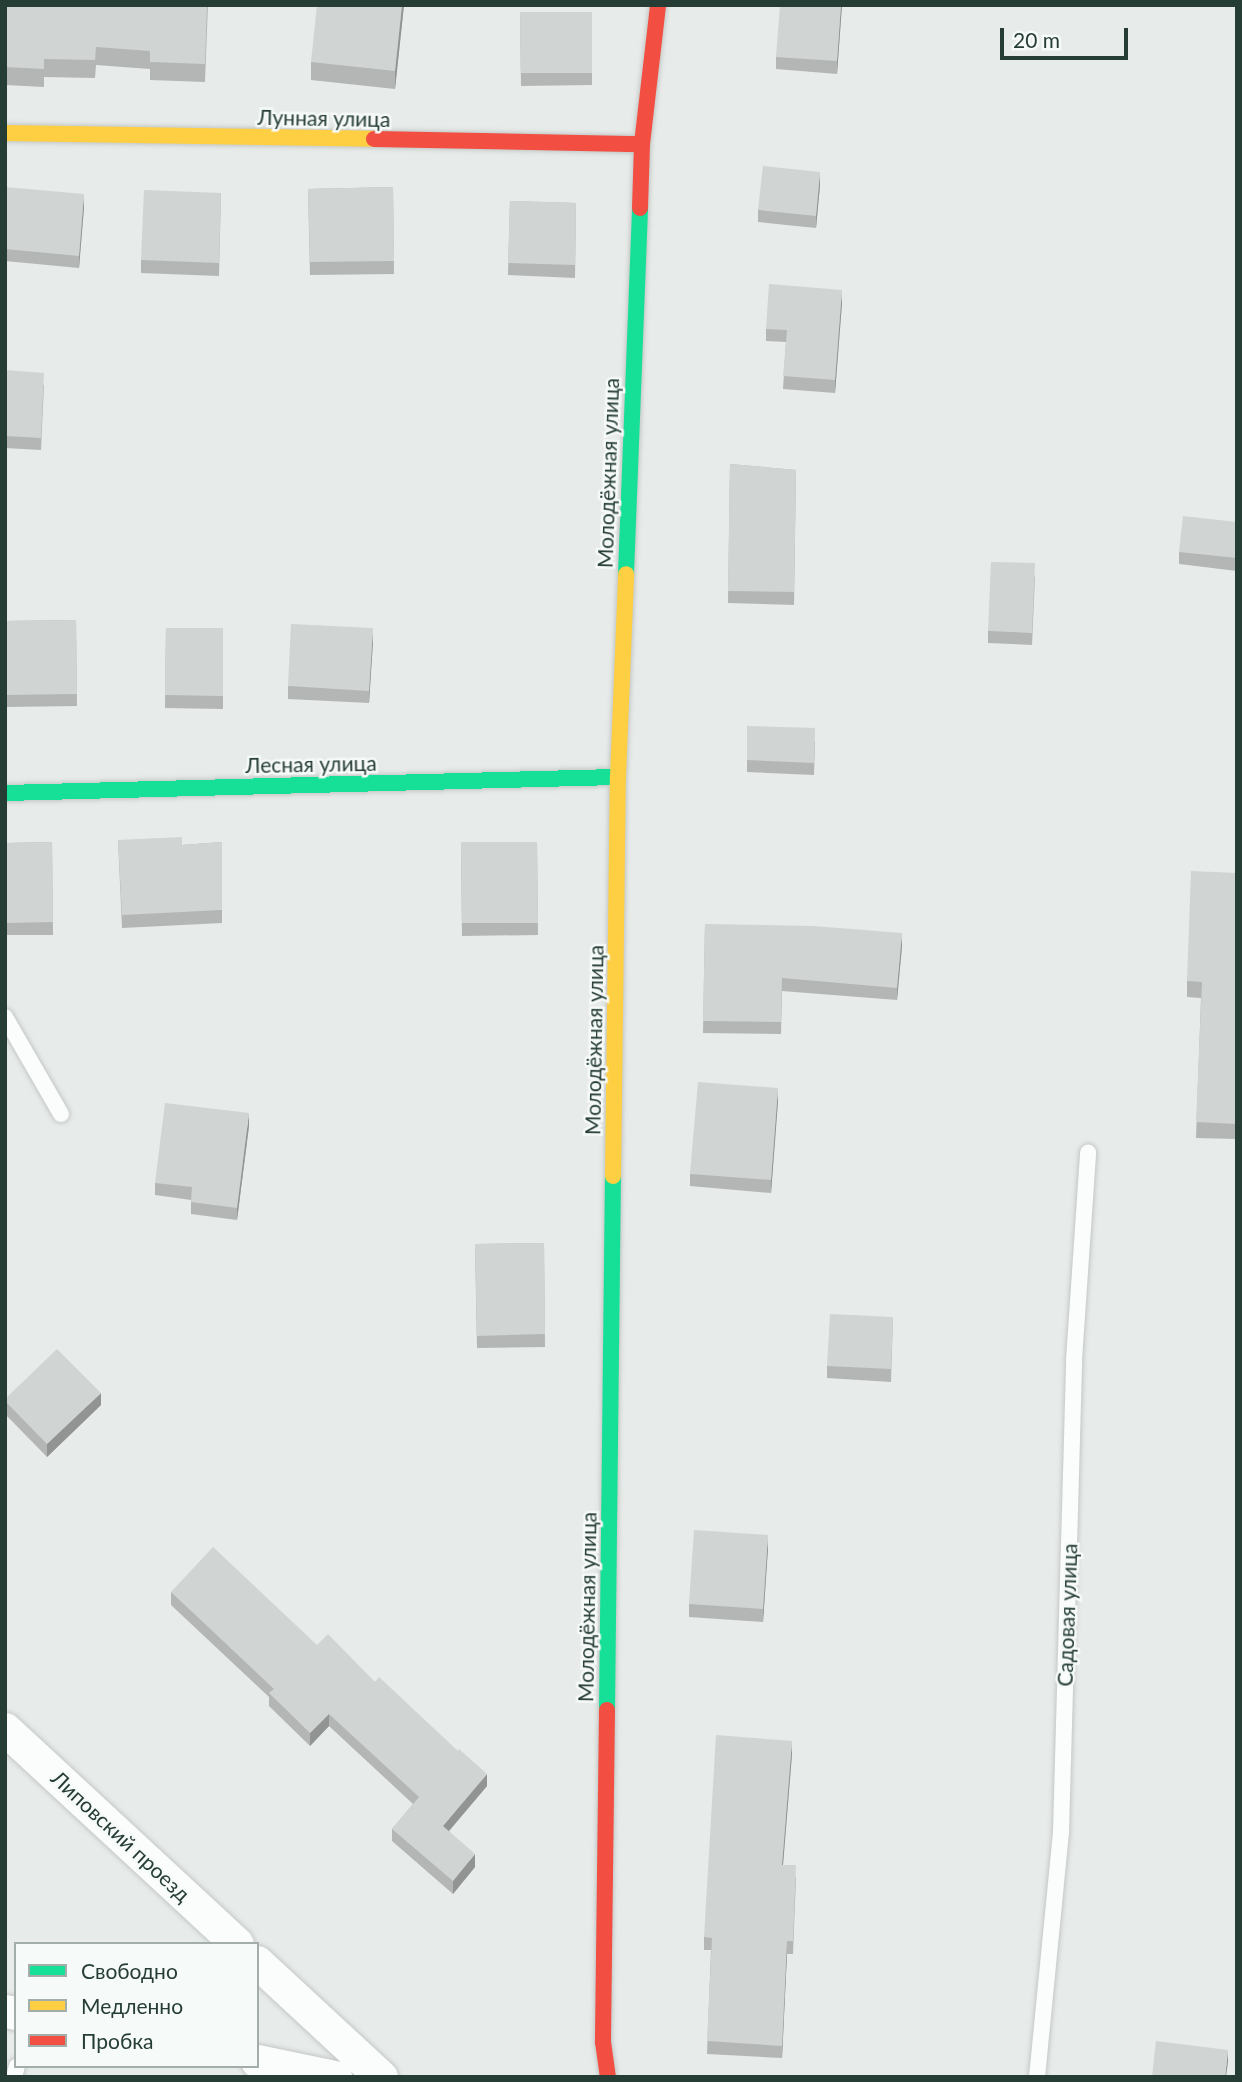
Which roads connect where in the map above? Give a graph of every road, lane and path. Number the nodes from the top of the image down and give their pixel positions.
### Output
1 (658, 5) edge
2 (5, 133) edge
3 (642, 144) junction
4 (618, 777) junction
5 (5, 793) edge
6 (5, 1017) edge
7 (61, 1114) dead end
8 (1088, 1152) dead end
9 (5, 1729) edge
10 (235, 1942) edge
11 (259, 1964) edge
12 (259, 2061) edge
13 (335, 2077) edge
14 (380, 2077) edge
15 (608, 2077) edge
16 (1037, 2077) edge

1 - 3 street, Молодёжная улица
2 - 3 street, Лунная улица
3 - 4 street, Молодёжная улица
4 - 5 street, Лесная улица
4 - 15 street, Молодёжная улица
6 - 7 lane
8 - 16 lane, Садовая улица
9 - 10 street, Липовский проезд
11 - 14 street
12 - 13 street

